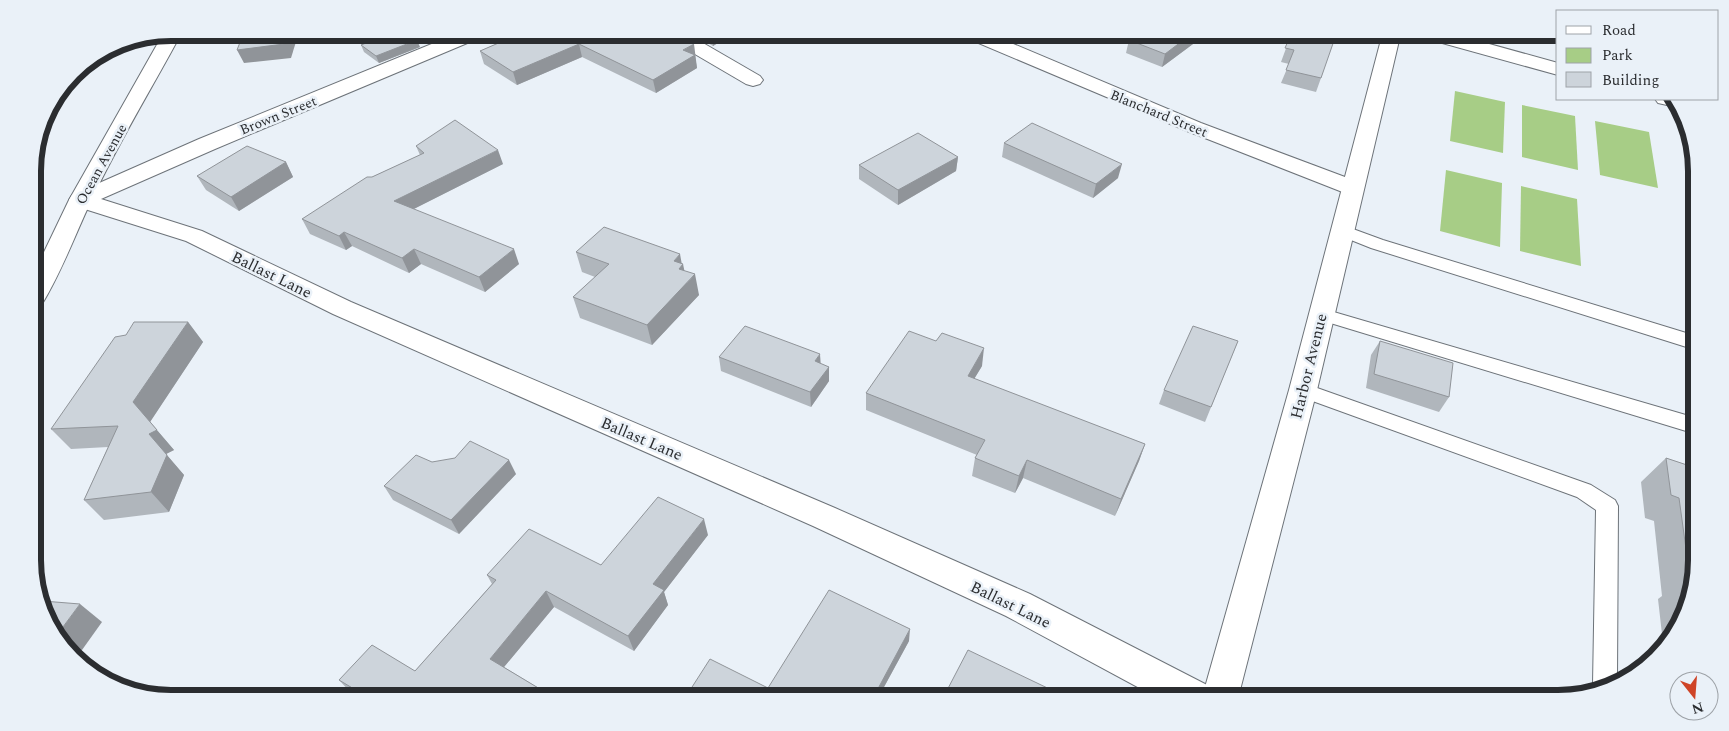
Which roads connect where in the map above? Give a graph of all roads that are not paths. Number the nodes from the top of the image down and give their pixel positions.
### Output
1 (168, 41) edge
2 (456, 41) edge
3 (686, 41) edge
4 (989, 41) edge
5 (1390, 41) edge
6 (1456, 41) edge
7 (1556, 68) edge
8 (753, 80) dead end
9 (1353, 188) junction
10 (80, 200) junction
11 (1342, 230) junction
12 (42, 282) edge
13 (1320, 314) junction
14 (1688, 341) edge
15 (1303, 390) junction
16 (1688, 424) edge
17 (1605, 681) edge
18 (1177, 689) edge
19 (1222, 689) edge

1 - 10 street, Ocean Avenue
2 - 10 street, Brown Street
3 - 8 street
4 - 9 street, Blanchard Street
5 - 9 street, Harbor Avenue
6 - 7 street
9 - 11 street, Harbor Avenue
10 - 12 street, Ocean Avenue
10 - 18 street, Ballast Lane
11 - 13 street, Harbor Avenue
11 - 14 lane
13 - 15 street, Harbor Avenue
13 - 16 lane
15 - 17 lane
15 - 19 street, Harbor Avenue

